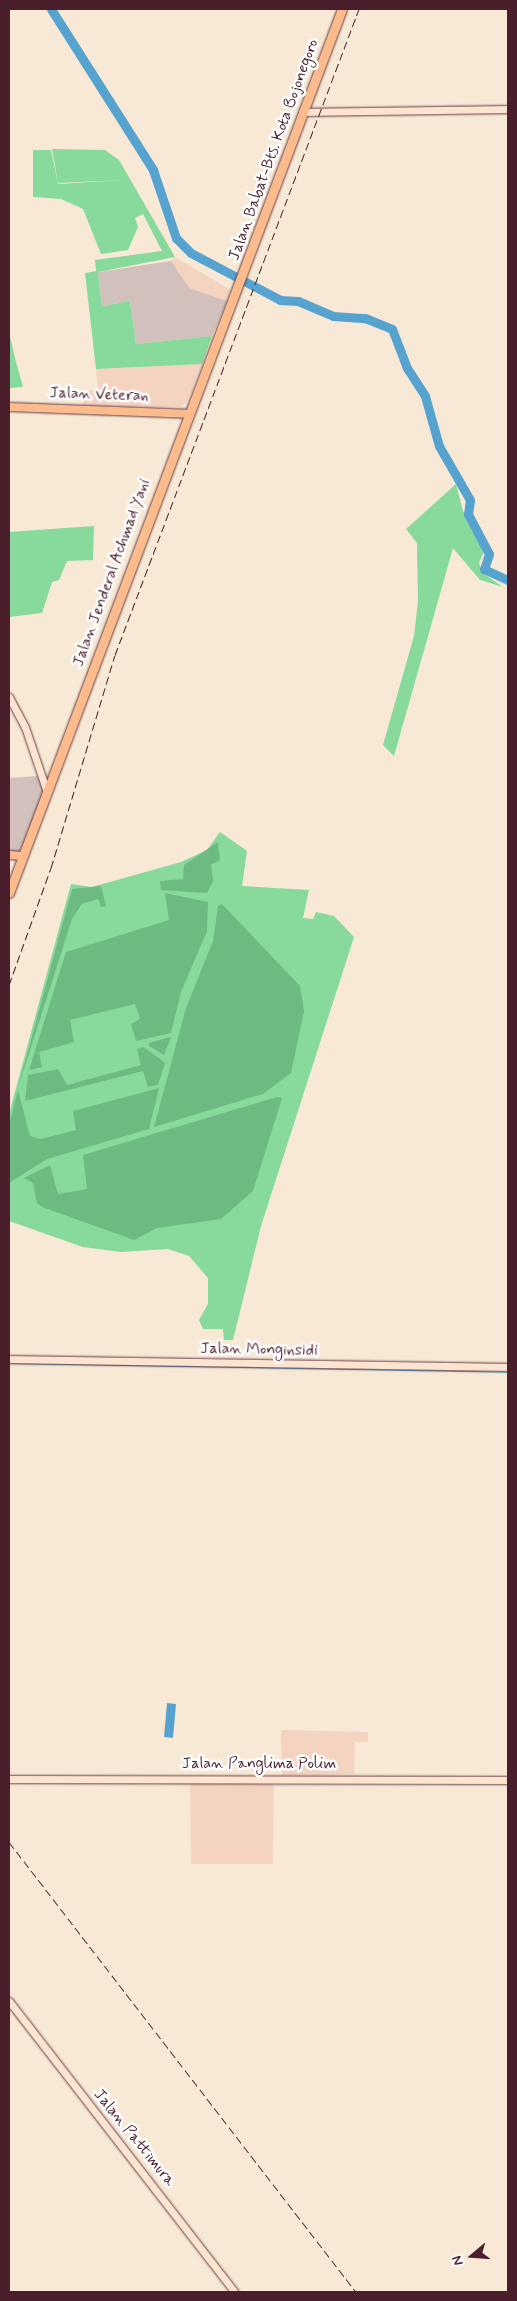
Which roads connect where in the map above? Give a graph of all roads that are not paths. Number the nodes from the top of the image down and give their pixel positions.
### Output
1 (342, 9) edge
2 (508, 109) edge
3 (302, 112) junction
4 (233, 302) joint
5 (9, 407) edge
6 (9, 412) edge
7 (187, 416) junction
8 (9, 697) edge
9 (46, 792) junction
10 (9, 855) edge
11 (23, 856) junction
12 (9, 893) edge
13 (9, 1359) edge
14 (508, 1367) edge
15 (9, 1779) edge
16 (508, 1780) edge
17 (9, 2001) edge
18 (235, 2292) edge

1 - 3 highway, Jalan Babat-Bts. Kota Bojonegoro
2 - 3 main road
3 - 4 highway, Jalan Babat-Bts. Kota Bojonegoro
4 - 7 highway, Jalan Jenderal Achmad Yani
5 - 7 main road, Jalan Veteran
6 - 7 main road, Jalan Veteran
7 - 9 highway, Jalan Jenderal Achmad Yani
8 - 9 main road
9 - 11 highway, Jalan Jenderal Achmad Yani
10 - 11 main road
11 - 12 highway, Jalan Jenderal Achmad Yani
13 - 14 main road, Jalan Monginsidi
15 - 16 main road, Jalan Panglima Polim
17 - 18 main road, Jalan Pattimura

